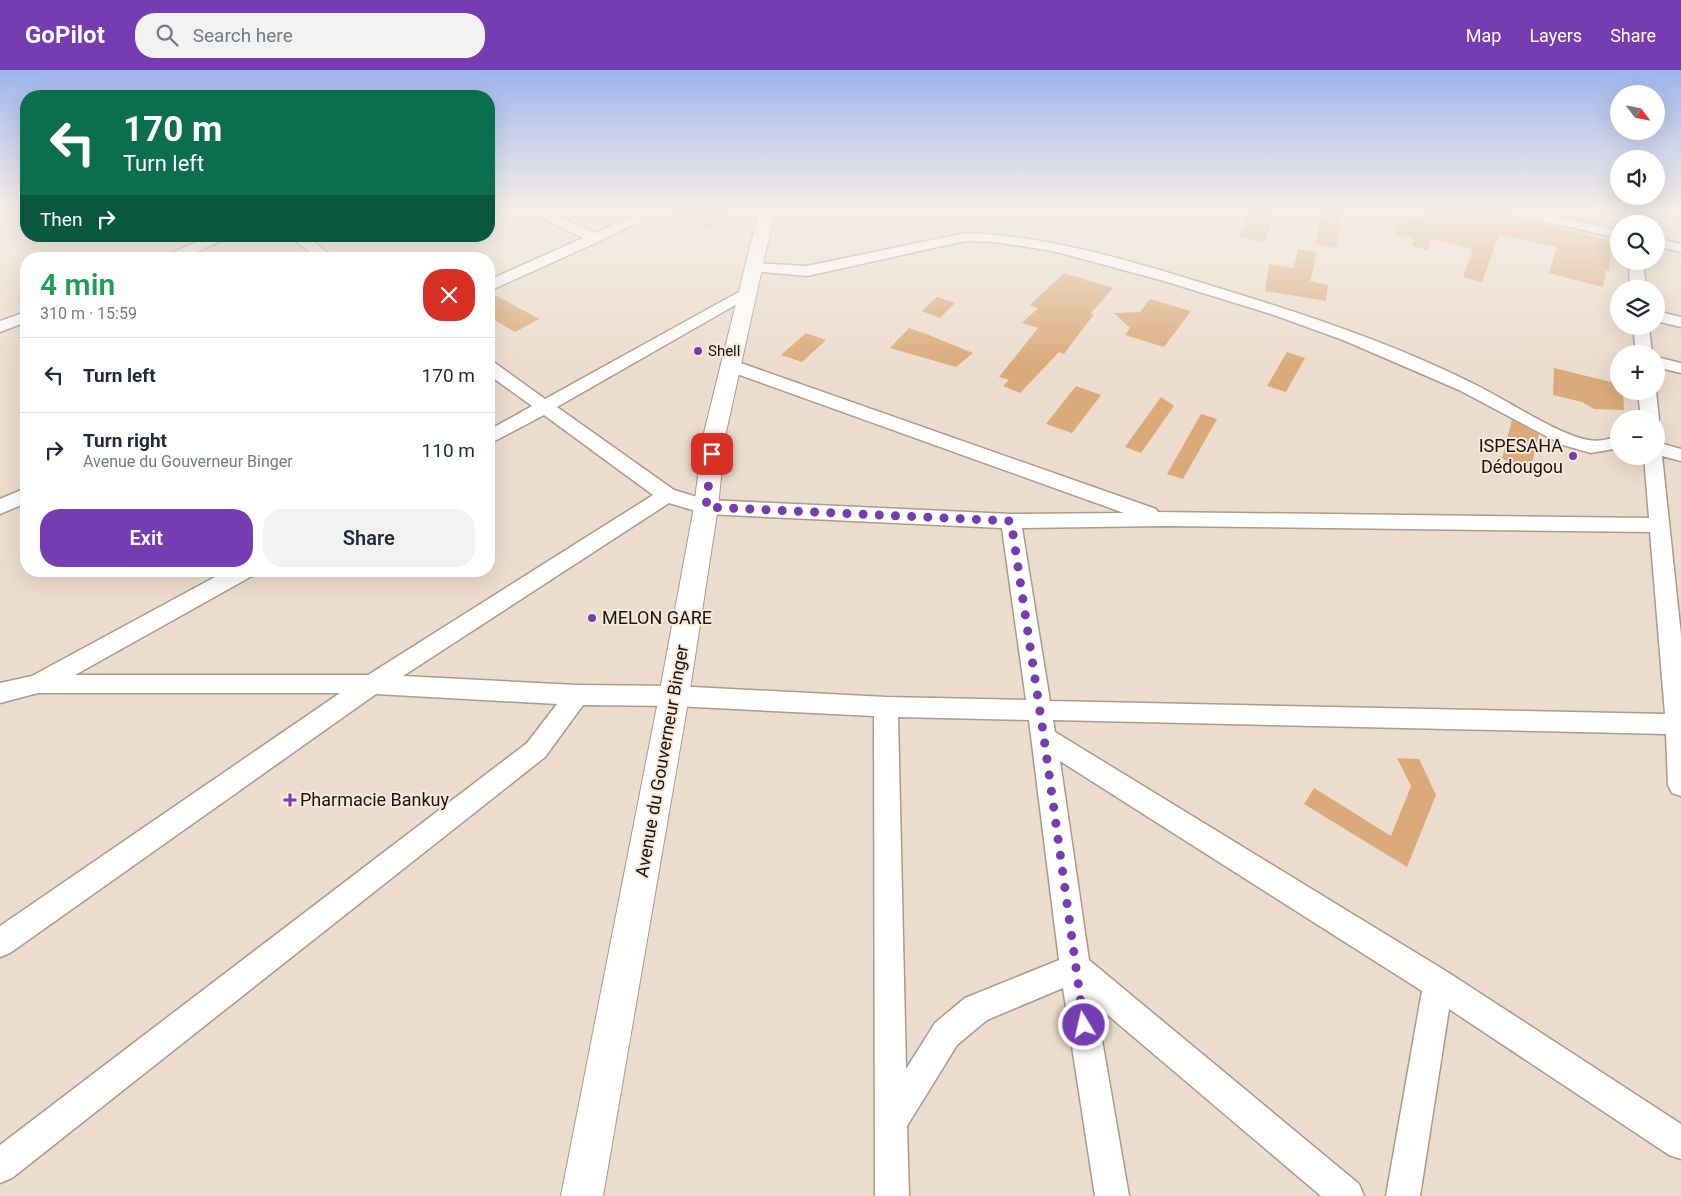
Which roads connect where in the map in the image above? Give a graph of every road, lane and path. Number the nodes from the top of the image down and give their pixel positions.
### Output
1 (541, 263) edge
2 (753, 263) edge
3 (846, 263) edge
4 (1118, 263) edge
5 (749, 280) junction
6 (495, 283) edge
7 (1665, 318) edge
8 (20, 320) edge
9 (1681, 322) edge
10 (0, 328) edge
11 (1665, 364) edge
12 (729, 365) junction
13 (1681, 368) edge
14 (495, 371) edge
15 (546, 406) junction
16 (495, 435) edge
17 (1610, 444) edge
18 (1665, 451) edge
19 (1681, 455) edge
20 (1654, 465) edge
21 (667, 496) junction
22 (20, 498) edge
23 (0, 507) edge
24 (706, 507) junction
25 (1164, 520) junction
26 (1011, 521) junction
27 (1660, 525) junction
28 (233, 577) edge
29 (38, 684) junction
30 (372, 684) junction
31 (0, 693) edge
32 (577, 695) junction
33 (674, 696) junction
34 (0, 705) edge
35 (886, 707) junction
36 (1042, 724) junction
37 (1680, 724) edge
38 (1681, 785) edge
39 (0, 943) edge
40 (1075, 968) junction
41 (1438, 984) junction
42 (892, 1121) junction
43 (1681, 1143) edge
44 (0, 1166) edge
45 (582, 1196) edge
46 (892, 1196) edge
47 (1112, 1196) edge
48 (1347, 1196) edge
49 (1402, 1196) edge

1 - 6 street
2 - 5 main road, Avenue du Gouverneur Binger
3 - 5 street
4 - 17 street
5 - 12 main road, Avenue du Gouverneur Binger
5 - 15 street
7 - 9 street
8 - 10 street
11 - 13 street
12 - 24 main road, Avenue du Gouverneur Binger
12 - 25 street
14 - 15 street
15 - 16 street
15 - 21 street
18 - 19 street
20 - 27 street
21 - 24 street
21 - 30 street
22 - 23 street
24 - 26 street
24 - 33 main road, Avenue du Gouverneur Binger
25 - 26 street
25 - 27 street
26 - 36 street
27 - 37 street
28 - 29 street
29 - 30 street
29 - 31 street
29 - 34 street
30 - 32 street
30 - 39 street
32 - 33 street
32 - 44 street
33 - 35 street
33 - 45 main road, Avenue du Gouverneur Binger
35 - 36 street
35 - 42 street
36 - 37 street
36 - 40 street
36 - 41 street
37 - 38 street
40 - 42 street
40 - 47 street
40 - 48 street
41 - 43 street
41 - 49 street
42 - 46 street

